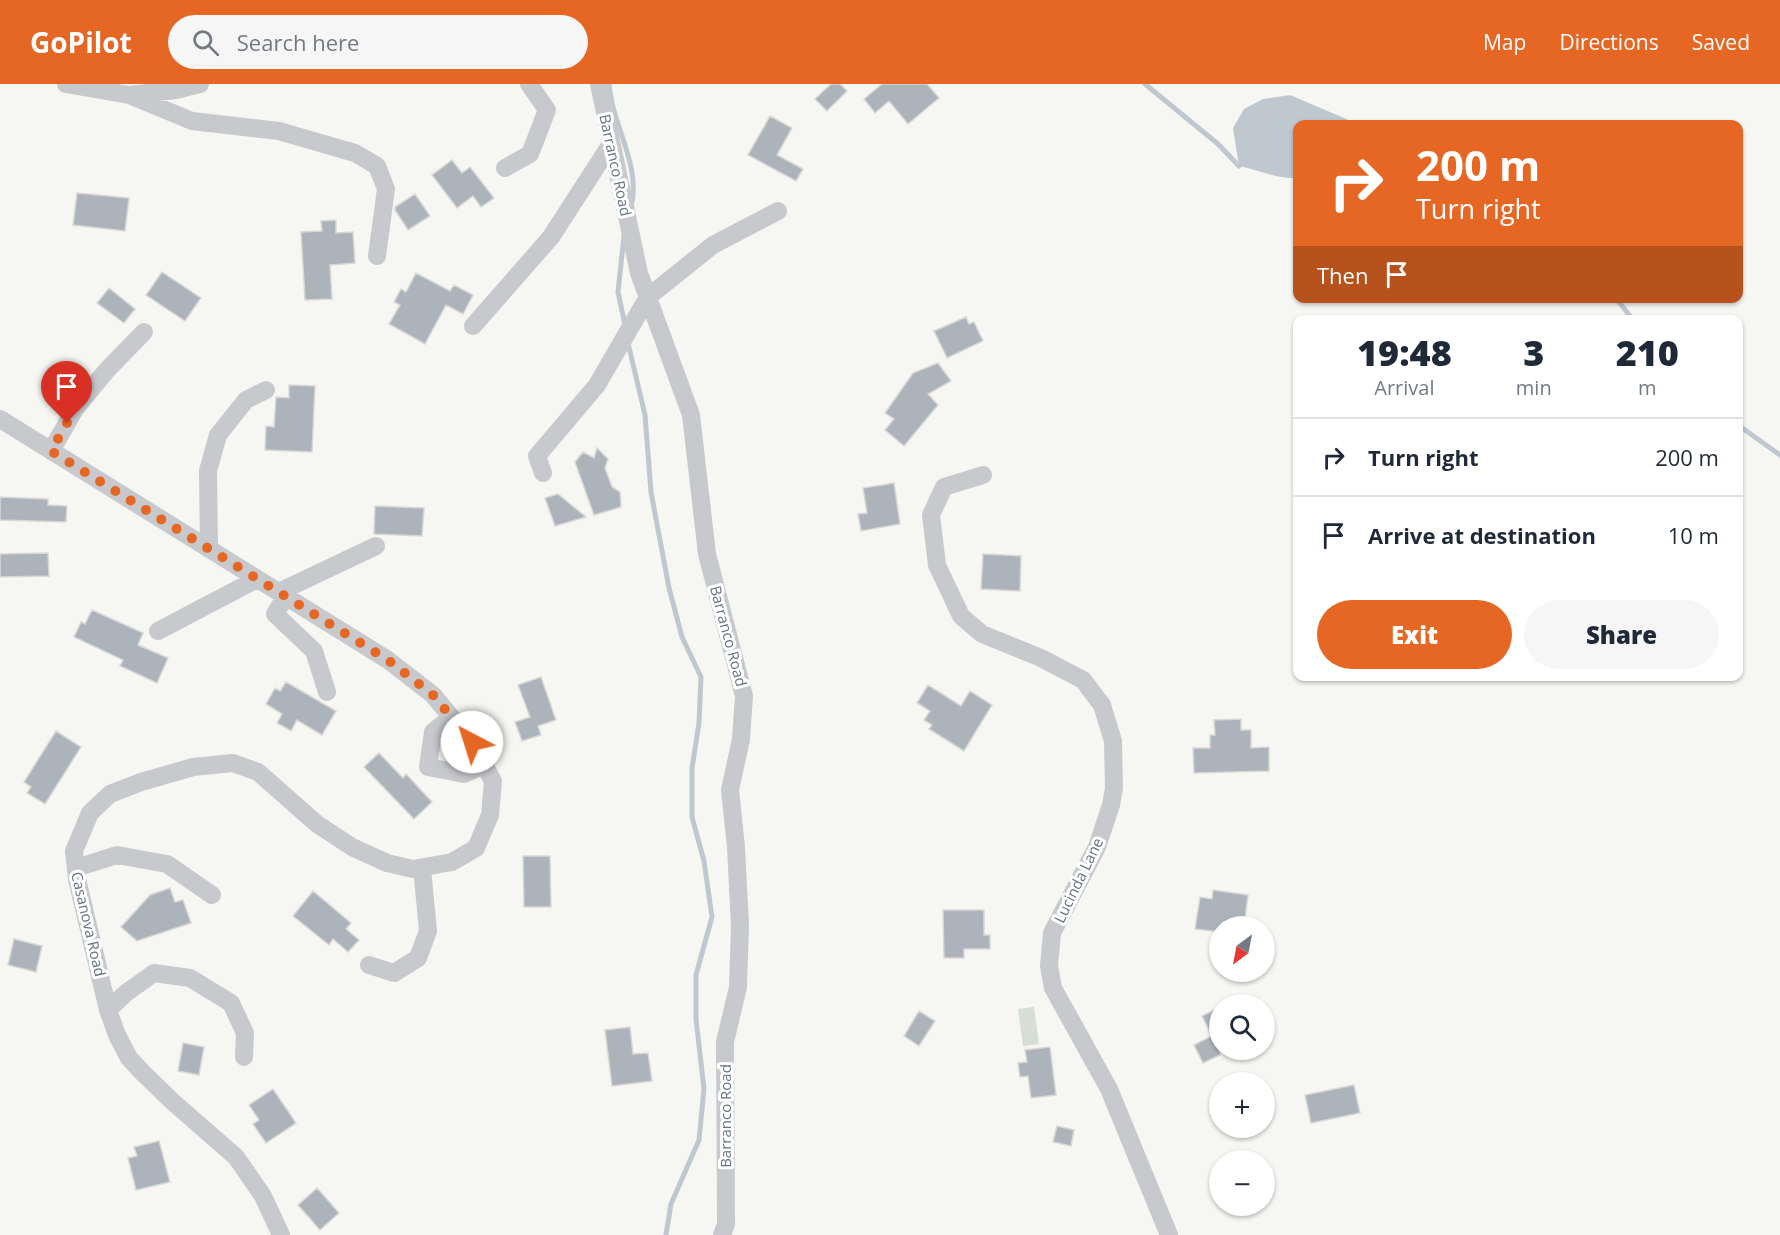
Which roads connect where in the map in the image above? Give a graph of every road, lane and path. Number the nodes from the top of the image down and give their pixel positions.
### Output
1 (66, 84) edge
2 (200, 84) edge
3 (529, 84) edge
4 (599, 84) edge
5 (129, 94) junction
6 (611, 144) junction
7 (505, 168) dead end
8 (778, 211) dead end
9 (377, 256) dead end
10 (648, 297) junction
11 (473, 326) dead end
12 (144, 332) dead end
13 (266, 390) dead end
14 (0, 419) edge
15 (51, 451) junction
16 (543, 473) dead end
17 (983, 475) dead end
18 (376, 546) dead end
19 (209, 549) junction
20 (257, 579) junction
21 (282, 594) junction
22 (158, 631) dead end
23 (327, 692) dead end
24 (451, 717) junction
25 (484, 765) junction
26 (76, 868) junction
27 (422, 868) junction
28 (212, 895) dead end
29 (369, 965) dead end
30 (108, 1010) junction
31 (244, 1057) dead end
32 (729, 1231) edge
33 (281, 1235) edge
34 (1169, 1235) edge

1 - 5 street
2 - 5 street
3 - 7 street
4 - 6 street, Barranco Road
5 - 9 street
6 - 10 street, Barranco Road
6 - 11 street
8 - 10 street
10 - 16 street
10 - 32 street, Barranco Road
12 - 15 street
13 - 19 street
14 - 15 street, Casanova Road
15 - 19 street, Casanova Road
17 - 34 street, Lucinda Lane
18 - 21 street
19 - 20 street, Casanova Road
20 - 21 street, Casanova Road
20 - 22 street
21 - 23 street
21 - 24 street, Casanova Road
24 - 25 street, Casanova Road
24 - 25 street
25 - 27 street, Casanova Road
26 - 27 street, Casanova Road
26 - 28 street
26 - 30 street, Casanova Road
27 - 29 street
30 - 31 street
30 - 33 street, Casanova Road

